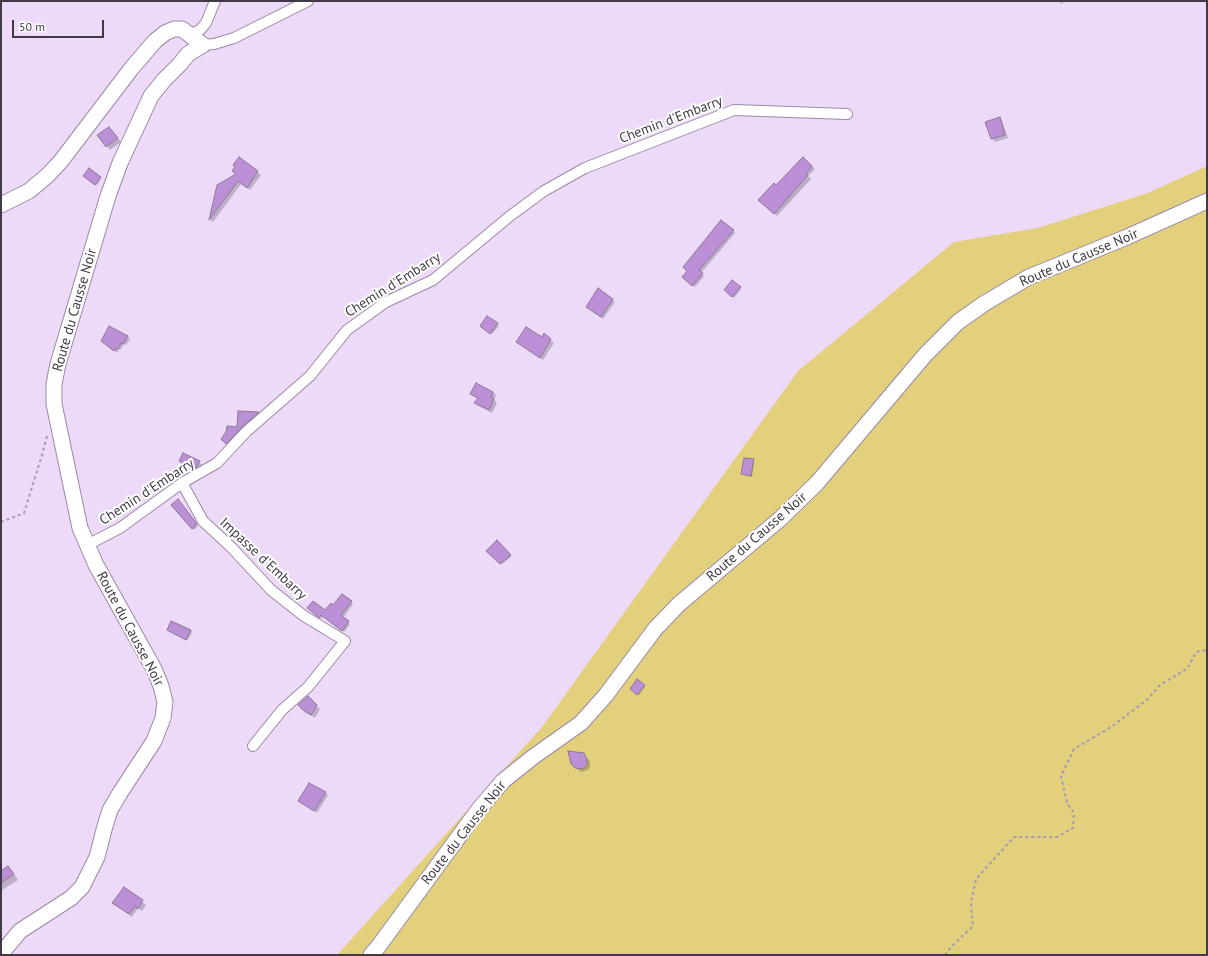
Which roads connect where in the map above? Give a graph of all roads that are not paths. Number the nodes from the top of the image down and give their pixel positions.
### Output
1 (215, 1) edge
2 (308, 1) edge
3 (189, 36) junction
4 (203, 45) junction
5 (847, 114) dead end
6 (1207, 201) edge
7 (1, 205) edge
8 (182, 484) junction
9 (87, 545) junction
10 (253, 746) dead end
11 (1, 954) edge
12 (371, 955) edge

1 - 3 street
2 - 4 street
3 - 4 street
3 - 7 street
4 - 9 street, Route du Causse Noir
5 - 8 street, Chemin d'Embarry
6 - 12 street, Route du Causse Noir
8 - 9 street, Chemin d'Embarry
8 - 10 street, Impasse d'Embarry
9 - 11 street, Route du Causse Noir

